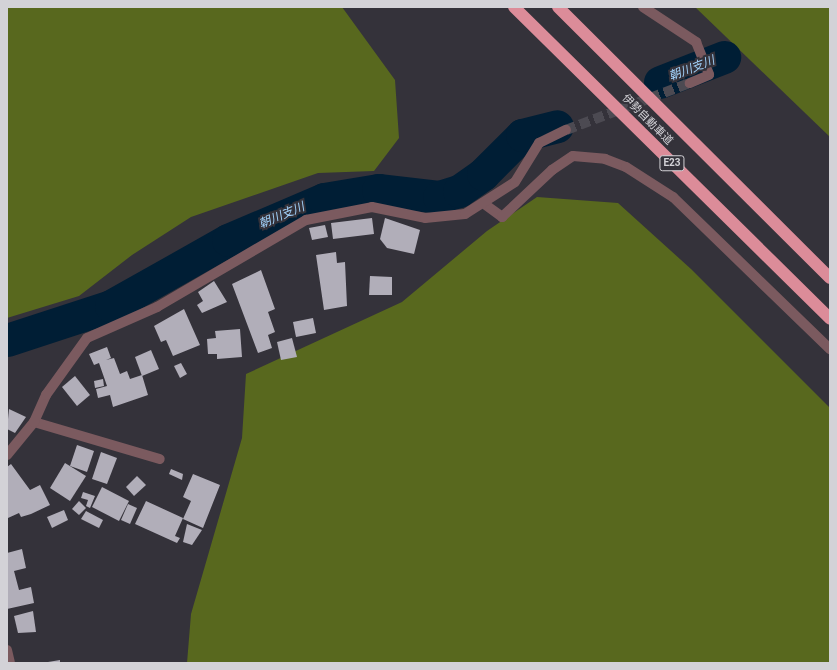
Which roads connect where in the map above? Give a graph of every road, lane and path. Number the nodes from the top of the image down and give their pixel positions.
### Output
1 (514, 7) edge
2 (558, 7) edge
3 (643, 7) edge
4 (690, 83) tunnel mouth
5 (566, 130) tunnel mouth
6 (483, 204) junction
7 (830, 278) edge
8 (830, 319) edge
9 (830, 348) edge
10 (34, 422) junction
11 (7, 455) edge
12 (160, 459) dead end
13 (7, 650) edge
14 (10, 663) edge

1 - 8 highway, 伊勢自動車道 / E23
2 - 7 highway, 伊勢自動車道 / E23
3 - 4 street
5 - 6 street
6 - 9 street
6 - 10 street
10 - 11 street
10 - 12 street
13 - 14 street

